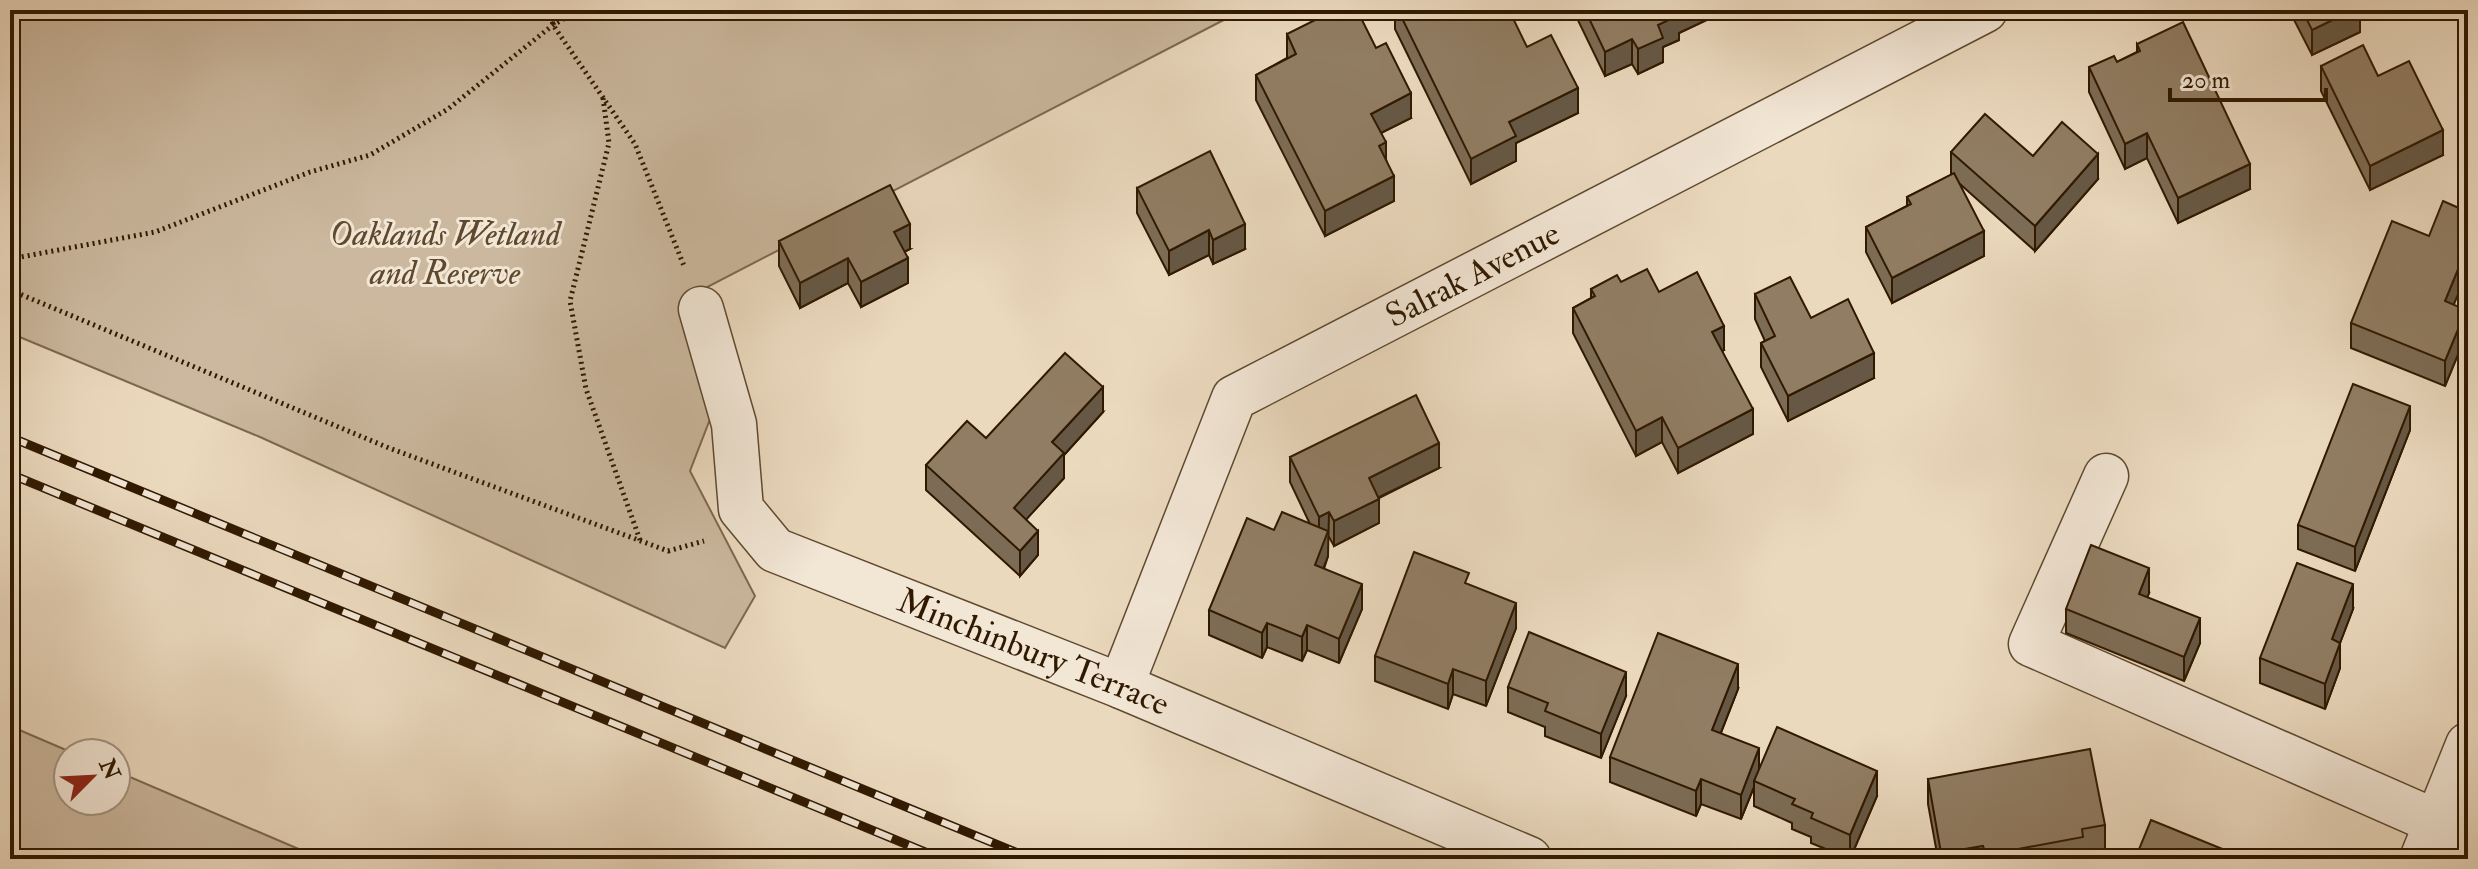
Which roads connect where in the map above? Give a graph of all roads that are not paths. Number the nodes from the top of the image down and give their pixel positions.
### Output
1 (1985, 10) edge
2 (701, 309) road end
3 (2106, 476) dead end
4 (1121, 686) junction
5 (2468, 745) edge
6 (2442, 840) edge
7 (1529, 859) edge

1 - 4 street, Salrak Avenue
2 - 4 street, Minchinbury Terrace
3 - 6 street
4 - 7 street, Minchinbury Terrace
5 - 6 street

